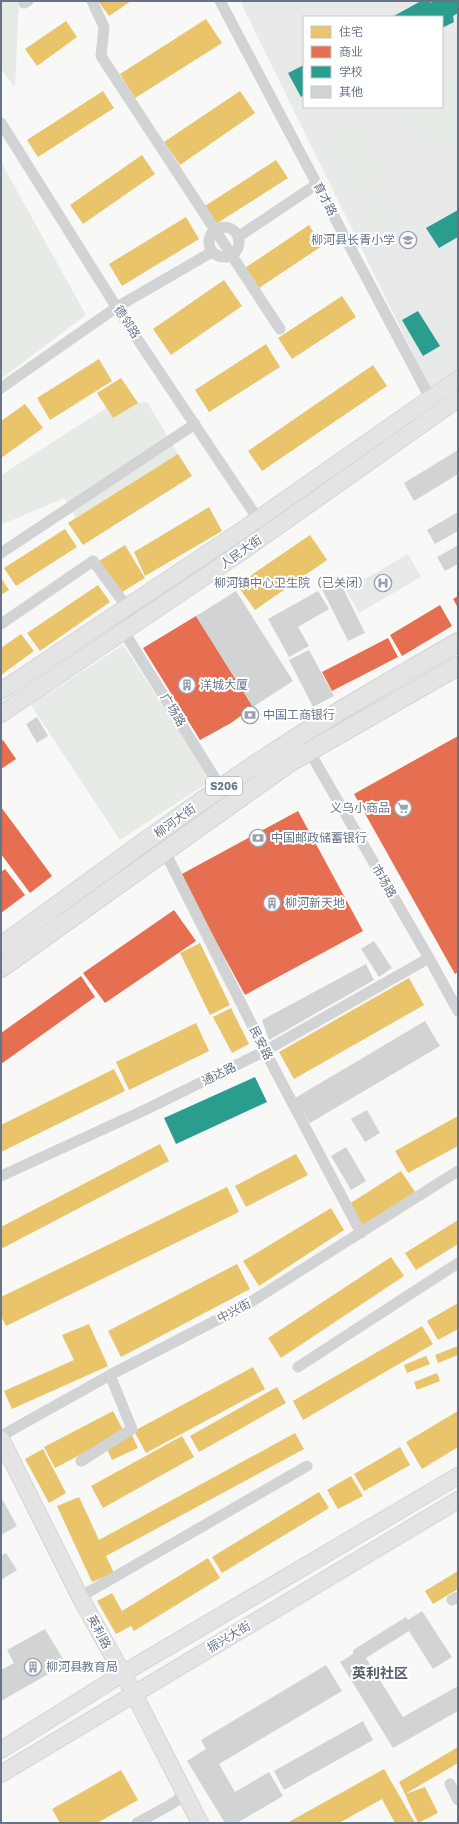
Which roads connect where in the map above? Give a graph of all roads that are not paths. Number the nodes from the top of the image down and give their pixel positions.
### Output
1 (24, 1) edge
2 (28, 1) edge
3 (92, 1) edge
4 (220, 1) edge
5 (1, 123) edge
6 (317, 184) junction
7 (215, 230) junction
8 (238, 236) junction
9 (212, 252) junction
10 (232, 256) junction
11 (117, 307) junction
12 (280, 329) dead end
13 (458, 379) edge
14 (1, 388) edge
15 (430, 398) junction
16 (458, 399) edge
17 (195, 424) junction
18 (258, 519) junction
19 (1, 552) edge
20 (127, 607) junction
21 (1, 624) edge
22 (130, 628) junction
23 (458, 642) edge
24 (458, 666) edge
25 (1, 691) edge
26 (1, 714) edge
27 (309, 751) junction
28 (221, 788) junction
29 (165, 852) junction
30 (1, 946) edge
31 (429, 958) junction
32 (1, 968) edge
33 (458, 1010) edge
34 (265, 1051) junction
35 (458, 1171) edge
36 (1, 1176) edge
37 (361, 1233) junction
38 (458, 1263) edge
39 (298, 1367) dead end
40 (110, 1374) junction
41 (1, 1436) edge
42 (1, 1439) edge
43 (81, 1461) dead end
44 (307, 1466) dead end
45 (458, 1476) edge
46 (458, 1500) edge
47 (80, 1597) junction
48 (122, 1674) junction
49 (134, 1694) junction
50 (1, 1750) edge
51 (1, 1774) edge
52 (450, 1784) dead end
53 (186, 1794) junction
54 (458, 1800) edge
55 (138, 1823) edge
56 (200, 1823) edge

1 - 2 street
3 - 7 street
4 - 6 street, 育才路
5 - 11 street, 德邻路
6 - 8 street
6 - 15 street, 育才路
7 - 8 street
7 - 9 street
7 - 10 street
8 - 10 street
9 - 10 street
9 - 11 street
10 - 12 street
11 - 14 street
11 - 17 street, 德邻路
13 - 15 street, 人民大街
15 - 18 street, 人民大街
16 - 22 street, 人民大街
17 - 18 street, 德邻路
17 - 19 street
18 - 20 street, 人民大街
20 - 21 street, 广场路
20 - 22 street, 广场路
20 - 25 street, 人民大街
22 - 26 street, 人民大街
22 - 28 street, 广场路
23 - 28 main road, 柳河大街 / S206
24 - 27 main road, 柳河大街 / S206
27 - 29 main road, 柳河大街 / S206
27 - 31 street, 市场路
28 - 30 main road, 柳河大街 / S206
29 - 32 main road, 柳河大街 / S206
29 - 34 street, 民安路
31 - 33 street, 市场路
31 - 34 street, 通达路
34 - 36 street, 通达路
34 - 37 street, 民安路
35 - 37 street, 中兴街
37 - 40 street, 中兴街
38 - 39 street
40 - 41 street, 中兴街
40 - 43 street
42 - 47 street, 英利路
44 - 47 street
45 - 48 street, 振兴大街
46 - 49 street, 振兴大街
47 - 48 street, 英利路
48 - 49 street, 英利路
48 - 50 street, 振兴大街
49 - 51 street, 振兴大街
49 - 53 street, 英利路
52 - 54 street
53 - 55 street
53 - 56 street, 英利路

